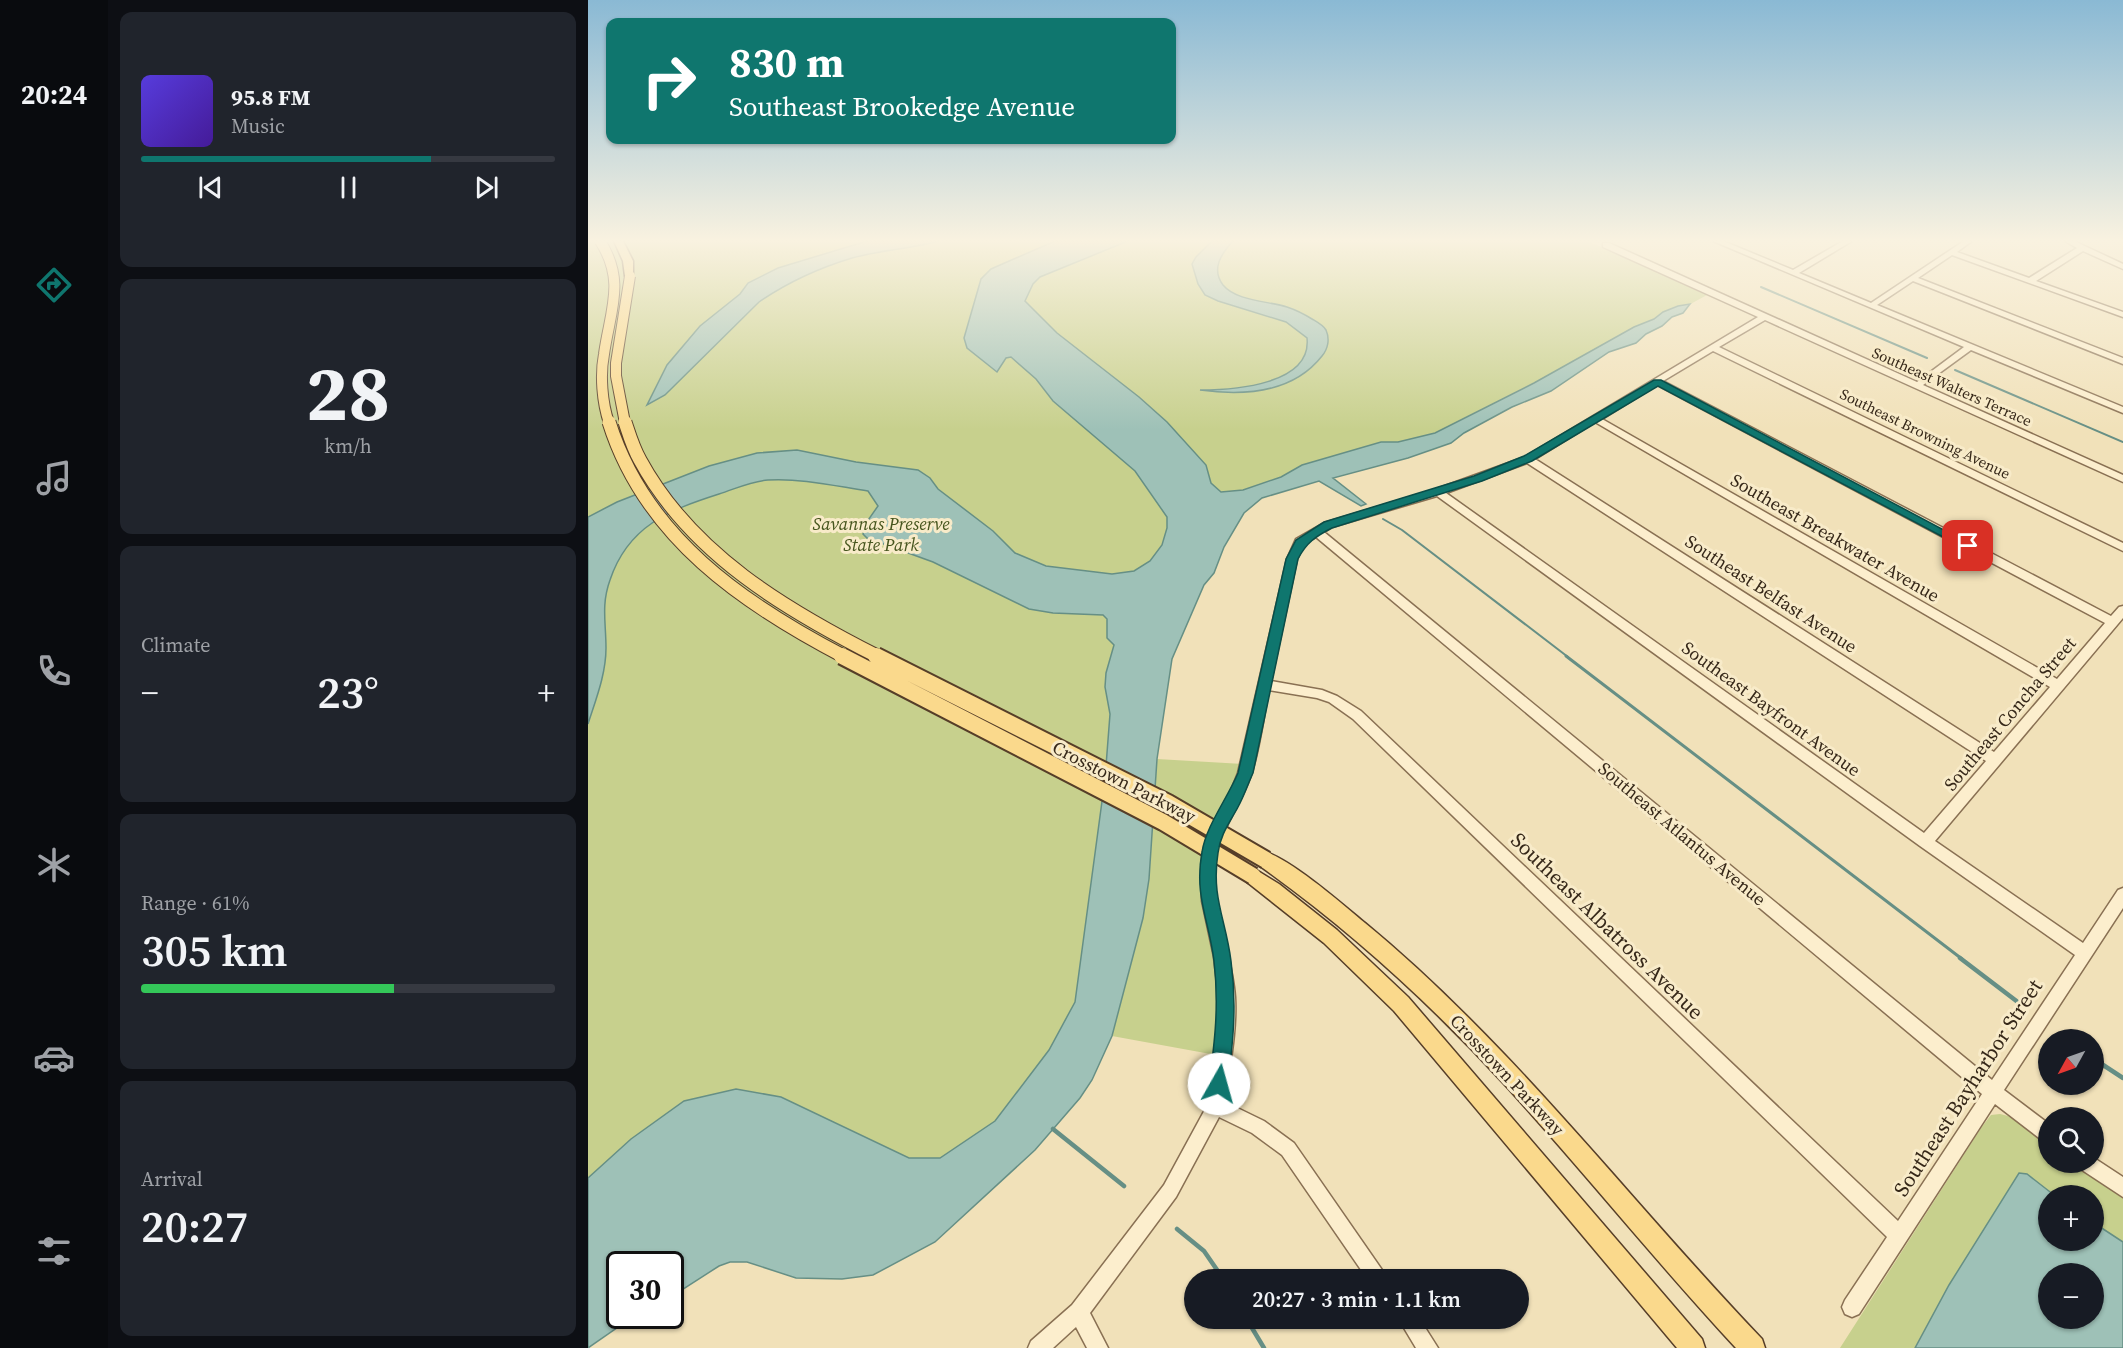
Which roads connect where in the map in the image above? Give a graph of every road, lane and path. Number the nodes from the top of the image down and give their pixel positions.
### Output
1 (612, 304) edge
2 (625, 304) edge
3 (1735, 304) edge
4 (1866, 304) edge
5 (1874, 304) edge
6 (1978, 304) edge
7 (2091, 304) edge
8 (1871, 306) junction
9 (2123, 315) edge
10 (1764, 317) junction
11 (1970, 347) junction
12 (1714, 348) junction
13 (2123, 360) edge
14 (1658, 382) junction
15 (1917, 386) junction
16 (2123, 410) edge
17 (1596, 419) junction
18 (1528, 459) junction
19 (2123, 479) edge
20 (1438, 492) junction
21 (1316, 531) junction
22 (2123, 547) edge
23 (2123, 610) edge
24 (2113, 622) junction
25 (1265, 685) junction
26 (2058, 686) junction
27 (1996, 760) junction
28 (1925, 842) junction
29 (1260, 868) junction
30 (2123, 895) edge
31 (2084, 953) junction
32 (1994, 1093) junction
33 (1216, 1106) junction
34 (2038, 1127) edge
35 (2101, 1173) edge
36 (2123, 1188) edge
37 (1899, 1235) junction
38 (1372, 1269) edge
39 (1852, 1307) dead end
40 (1079, 1312) junction
41 (1415, 1329) edge
42 (1038, 1348) edge
43 (1098, 1348) edge
44 (1428, 1348) edge
45 (1693, 1348) edge
46 (1753, 1348) edge

1 - 29 main road, Crosstown Parkway, bridge
2 - 29 main road, Crosstown Parkway, bridge
3 - 10 street, Southeast Walters Terrace
4 - 8 street
5 - 8 street
6 - 13 street
7 - 9 street
8 - 11 street
10 - 12 street
10 - 15 street, Southeast Walters Terrace
11 - 15 street
11 - 16 street
12 - 14 street
12 - 22 street, Southeast Browning Avenue
14 - 17 street
14 - 24 street
15 - 19 street, Southeast Walters Terrace
17 - 18 street
17 - 26 street, Southeast Breakwater Avenue
18 - 20 street
18 - 27 street, Southeast Belfast Avenue
20 - 21 street
20 - 28 street, Southeast Bayfront Avenue
21 - 25 street
21 - 32 street, Southeast Atlantus Avenue
23 - 24 street, Southeast Concha Street
24 - 26 street, Southeast Concha Street
25 - 33 street
25 - 37 street, Southeast Albatross Avenue
26 - 27 street, Southeast Concha Street
27 - 28 street, Southeast Concha Street
28 - 31 street, Southeast Bayfront Avenue
29 - 45 main road, Crosstown Parkway
29 - 46 main road, Crosstown Parkway
30 - 31 street, Southeast Bayharbor Street
31 - 32 street, Southeast Bayharbor Street
32 - 34 street, Southeast Atlantus Avenue
32 - 37 street, Southeast Bayharbor Street
33 - 38 street
33 - 40 street
35 - 36 street
37 - 39 street, Southeast Bayharbor Street
40 - 42 street
40 - 43 street
41 - 44 street

